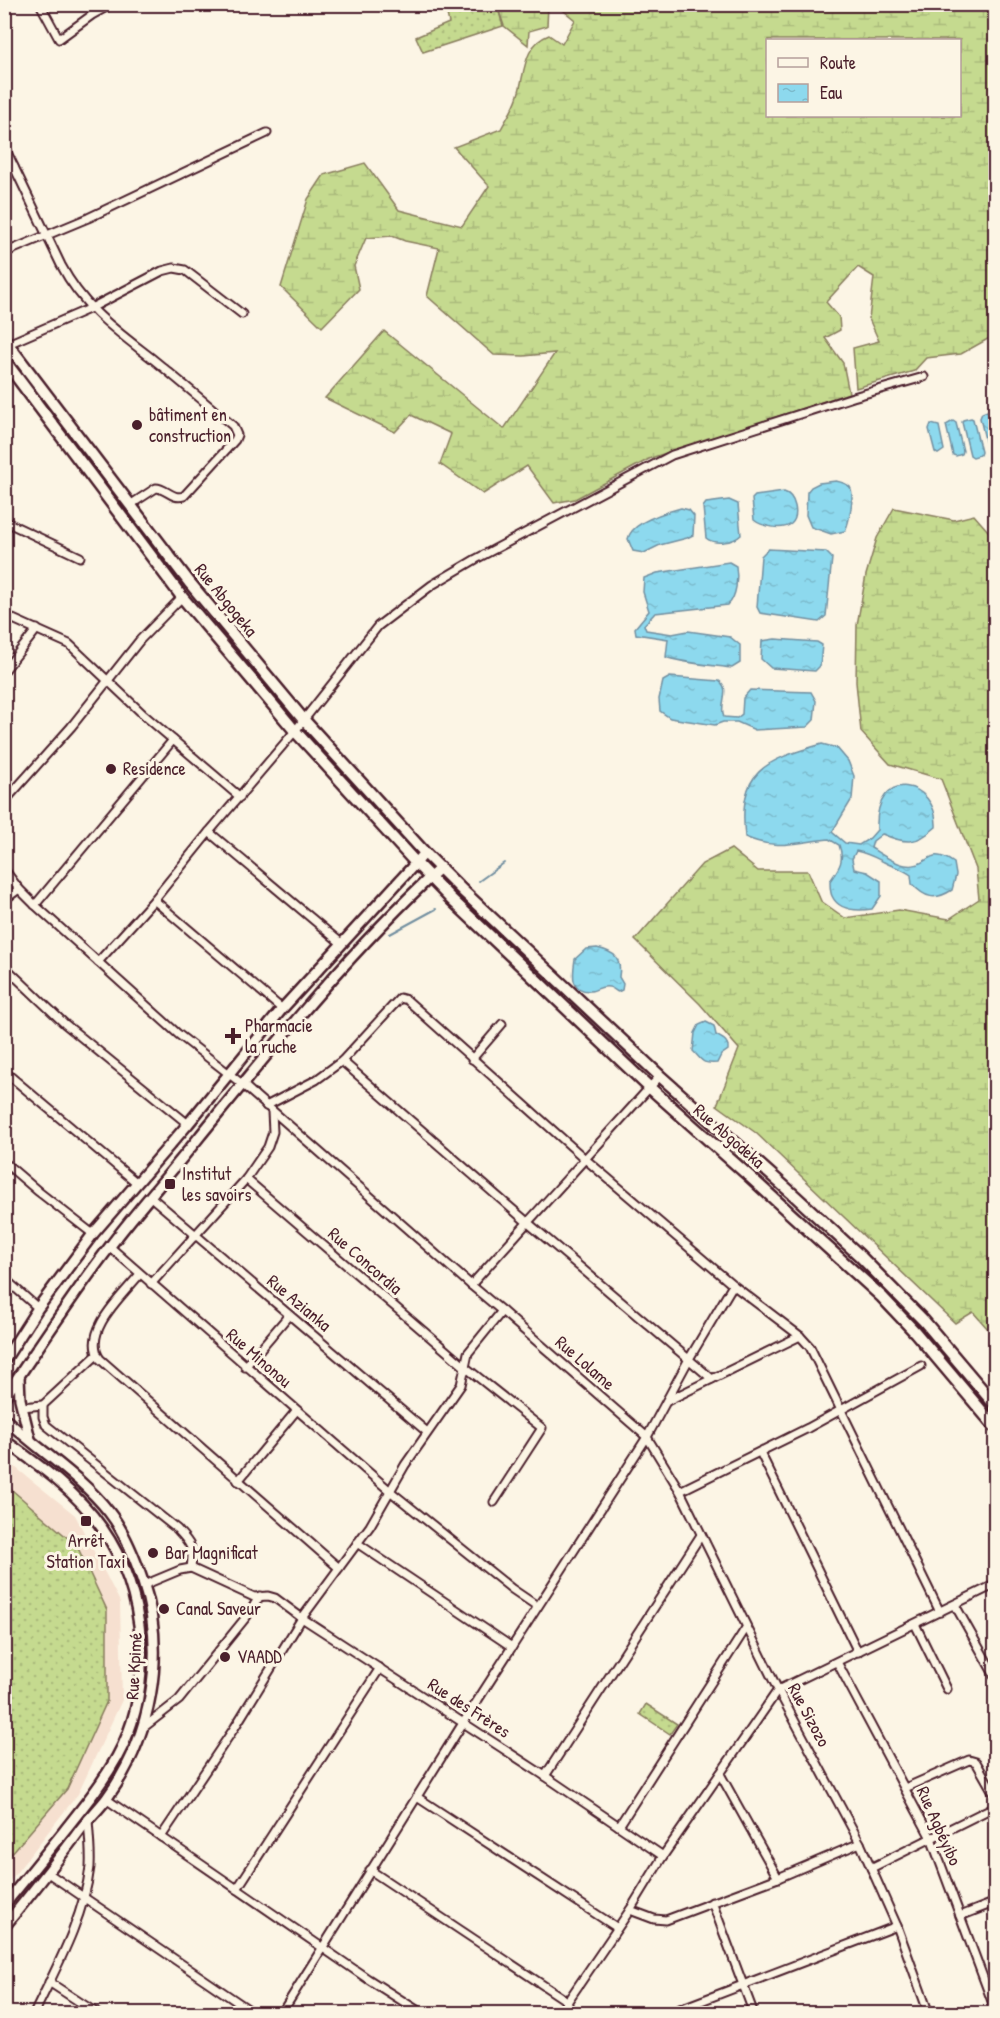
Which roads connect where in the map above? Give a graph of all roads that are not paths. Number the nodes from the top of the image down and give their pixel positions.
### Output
1 (40, 4) edge
2 (112, 4) edge
3 (267, 134) dead end
4 (4, 146) edge
5 (14, 167) junction
6 (4, 172) edge
7 (48, 234) junction
8 (4, 253) edge
9 (91, 308) junction
10 (242, 314) dead end
11 (6, 341) edge
12 (4, 360) edge
13 (924, 377) dead end
14 (130, 505) junction
15 (4, 521) edge
16 (80, 557) dead end
17 (182, 597) junction
18 (4, 615) edge
19 (37, 629) junction
20 (4, 671) edge
21 (109, 680) junction
22 (303, 719) junction
23 (295, 731) junction
24 (172, 740) junction
25 (240, 797) junction
26 (4, 802) edge
27 (209, 832) junction
28 (425, 853) junction
29 (415, 862) junction
30 (440, 868) junction
31 (4, 869) edge
32 (430, 877) junction
33 (19, 889) junction
34 (4, 900) edge
35 (154, 900) junction
36 (35, 905) junction
37 (341, 943) junction
38 (98, 962) junction
39 (4, 966) edge
40 (282, 1009) junction
41 (502, 1024) dead end
42 (472, 1059) junction
43 (342, 1061) junction
44 (4, 1071) edge
45 (229, 1073) junction
46 (660, 1076) junction
47 (242, 1084) junction
48 (649, 1087) junction
49 (269, 1109) junction
50 (188, 1124) junction
51 (584, 1158) junction
52 (4, 1162) edge
53 (246, 1179) junction
54 (137, 1183) junction
55 (151, 1197) junction
56 (526, 1222) junction
57 (93, 1234) junction
58 (195, 1235) junction
59 (110, 1246) junction
60 (140, 1274) junction
61 (4, 1278) edge
62 (152, 1284) junction
63 (471, 1285) junction
64 (733, 1285) junction
65 (38, 1308) junction
66 (502, 1311) junction
67 (289, 1315) junction
68 (800, 1336) junction
69 (97, 1355) junction
70 (689, 1359) junction
71 (4, 1360) edge
72 (245, 1366) junction
73 (464, 1366) junction
74 (921, 1366) dead end
75 (19, 1377) junction
76 (712, 1379) junction
77 (4, 1398) edge
78 (667, 1401) junction
79 (43, 1405) junction
80 (996, 1406) edge
81 (22, 1407) junction
82 (841, 1410) junction
83 (296, 1411) junction
84 (4, 1418) edge
85 (996, 1428) edge
86 (427, 1432) junction
87 (647, 1437) junction
88 (30, 1439) junction
89 (4, 1440) edge
90 (760, 1452) junction
91 (238, 1481) junction
92 (390, 1491) junction
93 (680, 1491) junction
94 (494, 1502) dead end
95 (701, 1535) junction
96 (357, 1543) junction
97 (191, 1568) junction
98 (339, 1568) junction
99 (996, 1584) edge
100 (144, 1585) junction
101 (257, 1597) junction
102 (955, 1605) junction
103 (537, 1606) junction
104 (940, 1612) junction
105 (302, 1618) junction
106 (915, 1624) junction
107 (746, 1628) junction
108 (512, 1647) junction
109 (858, 1652) junction
110 (837, 1662) junction
111 (380, 1668) junction
112 (996, 1677) edge
113 (947, 1689) dead end
114 (778, 1690) junction
115 (463, 1723) junction
116 (142, 1728) junction
117 (720, 1774) junction
118 (545, 1776) junction
119 (905, 1788) junction
120 (417, 1797) junction
121 (996, 1797) edge
122 (106, 1799) junction
123 (996, 1806) edge
124 (88, 1820) junction
125 (619, 1826) junction
126 (161, 1837) junction
127 (931, 1838) junction
128 (861, 1843) junction
129 (663, 1856) junction
130 (871, 1868) junction
131 (370, 1870) junction
132 (48, 1873) junction
133 (778, 1878) junction
134 (237, 1889) junction
135 (84, 1899) junction
136 (712, 1902) junction
137 (996, 1902) edge
138 (4, 1905) edge
139 (630, 1910) junction
140 (960, 1916) junction
141 (897, 1926) junction
142 (4, 1927) edge
143 (616, 1927) junction
144 (322, 1947) junction
145 (49, 1982) junction
146 (743, 1986) junction
147 (567, 2001) junction
148 (928, 2012) edge
149 (996, 2012) edge
150 (34, 2013) edge
151 (98, 2013) edge
152 (255, 2013) edge
153 (281, 2013) edge
154 (423, 2013) edge
155 (558, 2013) edge
156 (572, 2013) edge
157 (667, 2013) edge
158 (754, 2013) edge
159 (918, 2013) edge

1 - 2 street
3 - 7 street
4 - 5 street
5 - 6 street
5 - 7 street
7 - 8 street
7 - 9 street
9 - 10 street
9 - 11 street
9 - 14 street
11 - 14 main road, Rue Abgogeka
12 - 17 main road, Rue Abgogeka
13 - 22 street
14 - 22 main road, Rue Abgogeka
15 - 16 street
17 - 21 street
17 - 23 main road, Rue Abgogeka
18 - 19 street
19 - 20 street
19 - 21 street
21 - 24 street
21 - 26 street
22 - 23 street
22 - 28 main road, Rue Abgogeka
23 - 25 street
23 - 29 main road, Rue Abgogeka
24 - 25 street
24 - 36 street
25 - 27 street
27 - 35 street
27 - 37 street
28 - 29 main road
28 - 30 main road, Rue Abgogeka
29 - 32 main road, Rue Abgogeka
29 - 37 main road
30 - 32 main road
30 - 46 main road, Rue Abgodeka
31 - 33 street, Rue Lolame
32 - 47 main road
32 - 48 main road, Rue Abgodeka
33 - 34 street
33 - 36 street, Rue Lolame
35 - 38 street
35 - 40 street
36 - 38 street, Rue Lolame
37 - 40 main road
38 - 45 street, Rue Lolame
39 - 50 street
40 - 45 main road
41 - 42 street
42 - 43 street
42 - 51 street
43 - 49 street
43 - 56 street
44 - 54 street
45 - 47 street, Rue Lolame
45 - 50 main road
46 - 48 street
46 - 80 main road, Rue Abgodeka
47 - 49 street, Rue Lolame
47 - 55 main road
48 - 51 street
48 - 85 main road, Rue Abgodeka
49 - 53 street
49 - 63 street, Rue Lolame
50 - 54 main road
51 - 56 street
51 - 64 street
52 - 57 street
53 - 58 street
53 - 73 street, Rue Concordia
54 - 57 main road
55 - 58 street, Rue Azianka
55 - 59 main road
56 - 63 street
56 - 70 street
57 - 65 main road
58 - 62 street
58 - 67 street, Rue Azianka
59 - 60 street, Rue Minonou
59 - 75 main road
60 - 62 street, Rue Minonou
60 - 69 street
61 - 65 street
62 - 72 street, Rue Minonou
63 - 66 street, Rue Lolame
64 - 68 street
64 - 70 street
65 - 71 main road
66 - 73 street
66 - 87 street, Rue Lolame
67 - 72 street
67 - 86 street, Rue Azianka
68 - 76 street
68 - 82 street
69 - 79 street
69 - 91 street
70 - 76 street
70 - 78 street
72 - 83 street, Rue Minonou
73 - 86 street
73 - 94 street, Rue Concordia
74 - 82 street
75 - 77 main road
75 - 81 main road
76 - 78 street
78 - 87 street
79 - 81 street
79 - 97 street
81 - 88 main road
82 - 90 street
82 - 104 street
83 - 91 street
83 - 92 street, Rue Minonou
84 - 88 main road, Rue Kpimé
86 - 92 street
87 - 93 street, Rue Sizozo
87 - 103 street
88 - 100 main road, Rue Kpimé
89 - 138 main road, Rue Kpimé
90 - 93 street
90 - 109 street
91 - 98 street
92 - 96 street
92 - 103 street, Rue Minonou
93 - 95 street, Rue Sizozo
95 - 107 street, Rue Sizozo
95 - 118 street
96 - 98 street
96 - 108 street
97 - 100 street
97 - 101 street, Rue des Frères
98 - 105 street
99 - 102 street
100 - 116 main road, Rue Kpimé
101 - 105 street, Rue des Frères
101 - 116 street
102 - 104 street
102 - 112 street
103 - 108 street
104 - 106 street
105 - 111 street, Rue des Frères
105 - 126 street
106 - 109 street
106 - 113 street
107 - 114 street, Rue Sizozo
107 - 125 street
108 - 115 street
109 - 110 street
110 - 114 street
110 - 119 street, Rue Agbéyibo
111 - 115 street, Rue des Frères
111 - 134 street
114 - 117 street
114 - 128 street, Rue Sizozo
115 - 118 street, Rue des Frères
115 - 120 street
116 - 122 main road, Rue Kpimé
117 - 129 street
117 - 133 street
118 - 125 street, Rue des Frères
119 - 121 street
119 - 127 street, Rue Agbéyibo
120 - 131 street
120 - 143 street
122 - 124 main road, Rue Kpimé
122 - 126 street
123 - 127 street
124 - 132 main road, Rue Kpimé
124 - 135 street
125 - 129 street, Rue des Frères
126 - 134 street
127 - 130 street
127 - 140 street, Rue Agbéyibo
128 - 130 street, Rue Sizozo
128 - 133 street
129 - 139 street
130 - 141 street, Rue Sizozo
131 - 144 street
131 - 147 street
132 - 135 street
132 - 142 main road, Rue Kpimé
133 - 136 street
134 - 144 street
135 - 145 street
135 - 152 street
136 - 139 street
136 - 146 street
137 - 140 street
139 - 143 street
140 - 149 street, Rue Agbéyibo
141 - 146 street
141 - 148 street, Rue Sizozo
143 - 147 street
144 - 153 street
144 - 154 street
145 - 150 street
145 - 151 street
146 - 157 street
146 - 158 street
147 - 155 street
147 - 156 street
148 - 159 street

